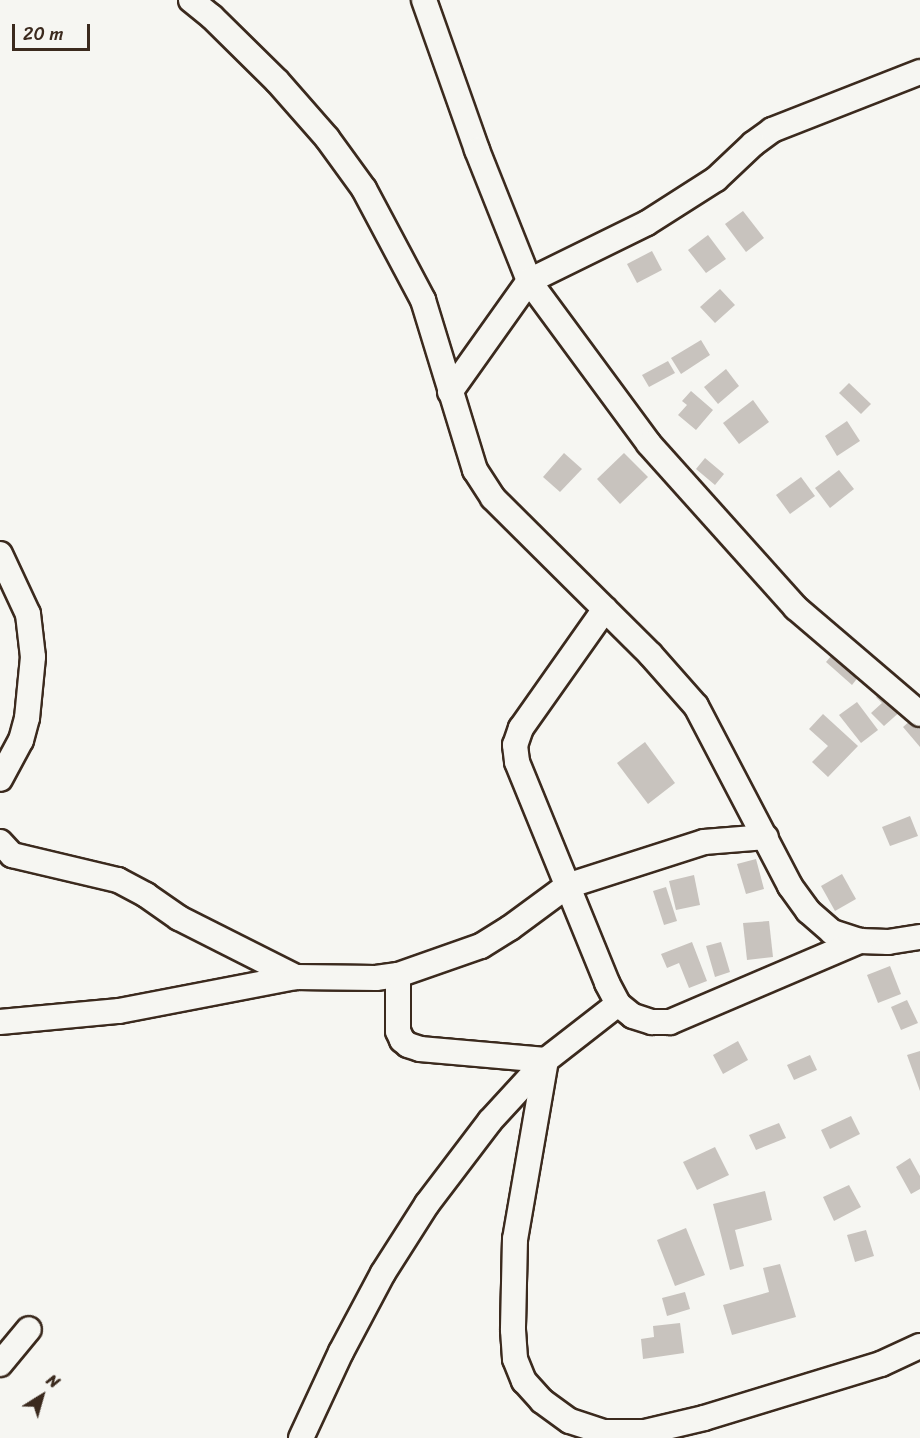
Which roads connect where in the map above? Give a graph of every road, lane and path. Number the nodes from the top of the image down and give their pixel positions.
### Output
1 (191, 0) edge
2 (424, 0) edge
3 (920, 72) edge
4 (529, 281) junction
5 (450, 392) junction
6 (0, 554) edge
7 (605, 609) junction
8 (920, 714) edge
9 (0, 779) edge
10 (766, 837) junction
11 (0, 842) edge
12 (567, 886) junction
13 (920, 937) edge
14 (860, 941) junction
15 (398, 975) junction
16 (296, 977) junction
17 (618, 1004) junction
18 (0, 1022) edge
19 (546, 1059) junction
20 (29, 1329) dead end
21 (920, 1346) edge
22 (0, 1364) edge
23 (301, 1438) edge

1 - 5 street
2 - 4 street
3 - 4 street
4 - 5 street
4 - 8 street
5 - 7 street
6 - 9 street
7 - 10 street
7 - 12 street
10 - 12 street
10 - 14 street
11 - 16 street
12 - 15 street
12 - 17 street
13 - 14 street
14 - 17 street
15 - 16 street
15 - 19 street
16 - 18 street
17 - 19 street
19 - 21 street
19 - 23 street
20 - 22 street

